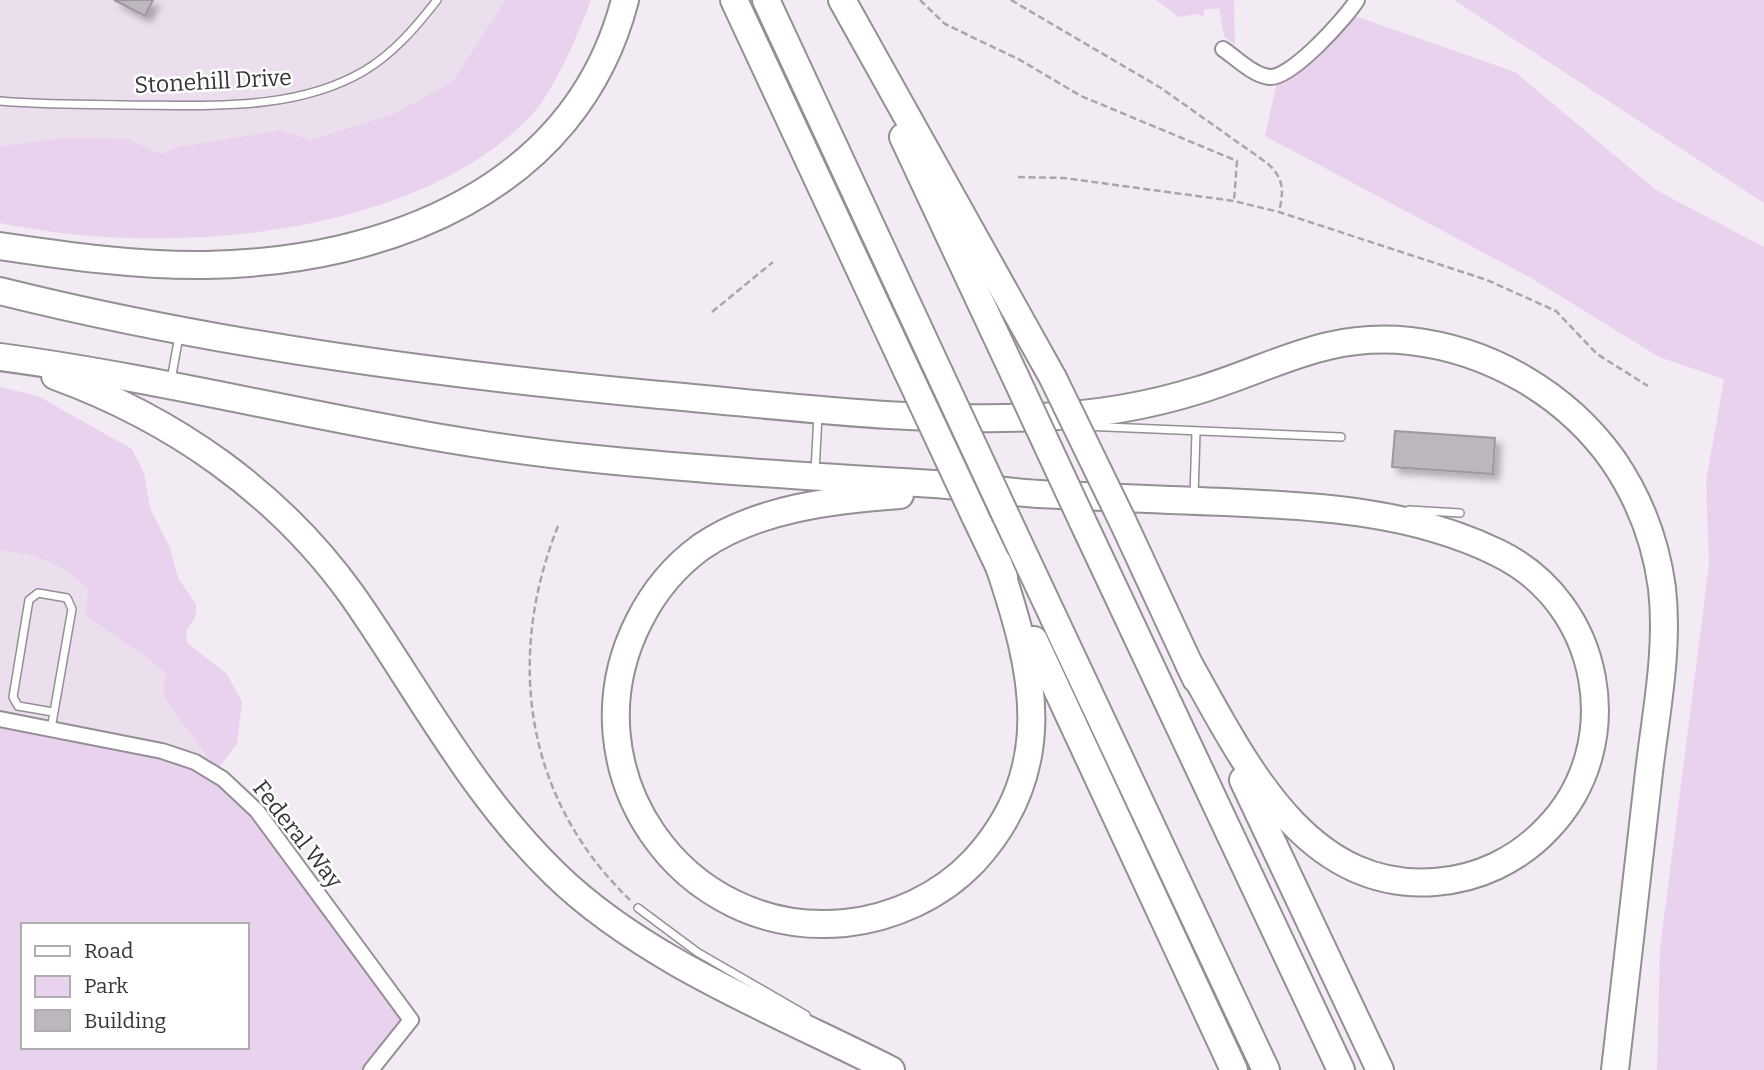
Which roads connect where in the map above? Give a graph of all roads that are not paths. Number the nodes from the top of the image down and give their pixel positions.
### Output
1 (437, 0) edge
2 (625, 0) edge
3 (734, 0) edge
4 (766, 0) edge
5 (841, 0) edge
6 (1357, 0) edge
7 (1223, 49) dead end
8 (0, 102) edge
9 (0, 246) edge
10 (0, 291) edge
11 (181, 331) junction
12 (0, 358) edge
13 (169, 387) junction
14 (819, 410) junction
15 (902, 416) junction
16 (1196, 432) junction
17 (1341, 437) dead end
18 (814, 477) junction
19 (1032, 493) junction
20 (1194, 501) junction
21 (1286, 505) junction
22 (1460, 513) dead end
23 (998, 563) junction
24 (1189, 664) junction
25 (53, 712) junction
26 (0, 719) edge
27 (51, 729) junction
28 (638, 908) road end
29 (817, 1021) dead end
30 (842, 1035) dead end
31 (372, 1070) edge
32 (891, 1070) edge
33 (902, 1070) edge
34 (1234, 1070) edge
35 (1266, 1070) edge
36 (1341, 1070) edge
37 (1380, 1070) edge
38 (1615, 1070) edge

1 - 8 lane, Stonehill Drive
2 - 9 highway
3 - 23 highway, bridge
4 - 35 highway, bridge
5 - 24 highway, bridge
5 - 36 highway, bridge
6 - 7 street
10 - 11 highway
11 - 13 lane
11 - 14 highway
12 - 13 highway
12 - 32 highway
13 - 18 highway
14 - 15 highway
14 - 18 lane
15 - 16 lane
15 - 38 highway
16 - 17 lane
16 - 20 lane
18 - 19 highway
19 - 20 highway
19 - 23 highway
20 - 21 highway
21 - 22 lane
21 - 24 highway
23 - 34 highway
24 - 37 highway
25 - 25 lane
25 - 27 lane
26 - 27 street, Federal Way
27 - 31 street, Federal Way
28 - 29 lane
30 - 33 lane

